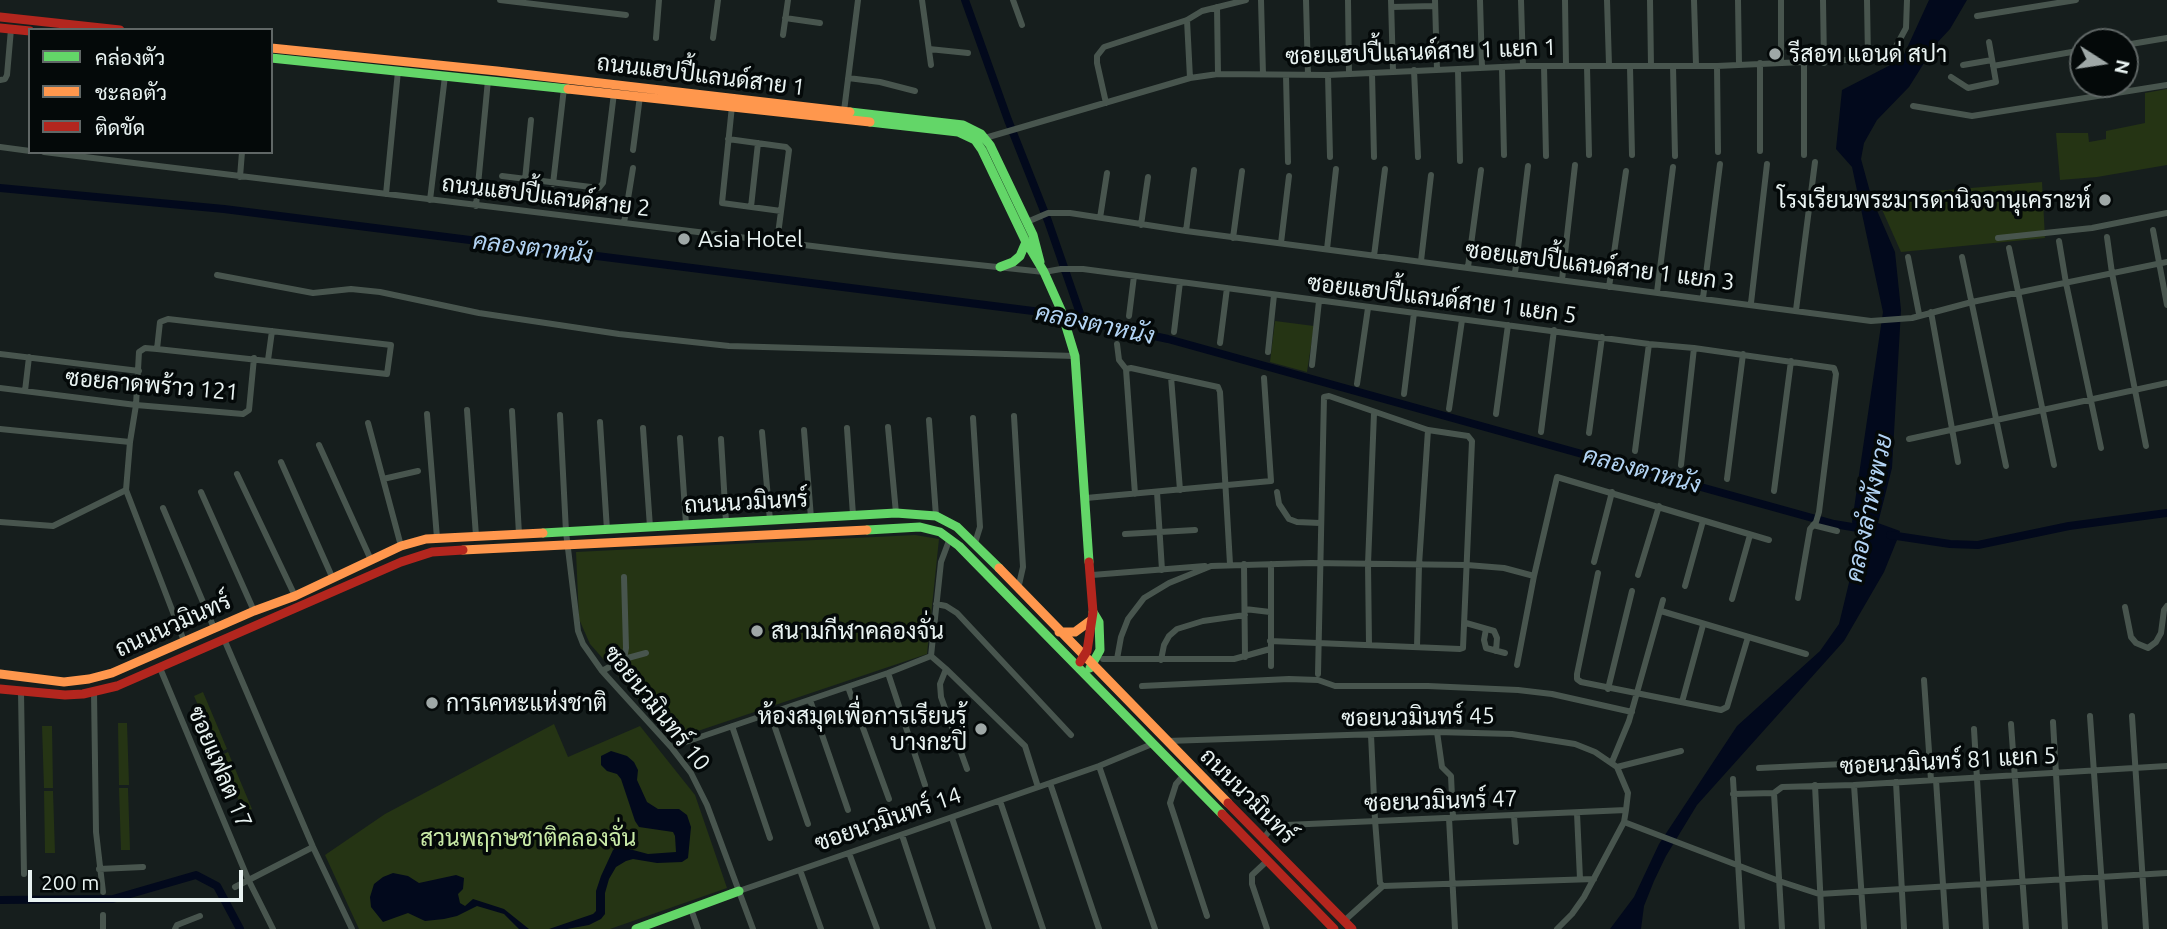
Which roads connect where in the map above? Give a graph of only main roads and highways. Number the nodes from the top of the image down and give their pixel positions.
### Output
1 (0, 17) edge
2 (79, 27) edge
3 (0, 28) edge
4 (28, 31) edge
5 (273, 48) edge
6 (273, 58) edge
7 (565, 83) junction
8 (733, 102) junction
9 (767, 106) junction
10 (981, 140) junction
11 (1023, 223) junction
12 (1026, 242) junction
13 (1000, 267) road end
14 (1042, 268) junction
15 (1091, 617) junction
16 (1059, 632) junction
17 (1102, 654) junction
18 (1084, 658) junction
19 (1075, 666) junction
20 (1092, 666) junction
21 (0, 674) edge
22 (1084, 675) junction
23 (1104, 678) junction
24 (0, 689) edge
25 (738, 891) road end
26 (652, 926) edge
27 (636, 929) edge
28 (1334, 929) edge
29 (1352, 929) edge

1 - 2 main road
3 - 4 main road
5 - 7 main road, ถนนแฮปปี้แลนด์สาย 1
6 - 7 main road, ถนนแฮปปี้แลนด์สาย 1
7 - 8 main road, ถนนแฮปปี้แลนด์สาย 1
7 - 8 main road, ถนนแฮปปี้แลนด์สาย 1
8 - 9 main road, ถนนแฮปปี้แลนด์สาย 1
9 - 10 main road, ถนนแฮปปี้แลนด์สาย 1
9 - 10 main road, ถนนแฮปปี้แลนด์สาย 1
10 - 11 main road
11 - 12 main road
11 - 14 main road
12 - 13 main road
12 - 14 main road
14 - 15 main road
15 - 16 main road
15 - 17 main road
15 - 18 main road
16 - 18 main road, ถนนนวมินทร์
16 - 21 main road, ถนนนวมินทร์
17 - 20 main road
17 - 23 main road
18 - 19 main road
18 - 20 main road, ถนนนวมินทร์
19 - 22 main road, ถนนนวมินทร์
19 - 24 main road, ถนนนวมินทร์
20 - 22 main road
20 - 23 main road, ถนนนวมินทร์
22 - 28 main road, ถนนนวมินทร์
23 - 29 main road, ถนนนวมินทร์
25 - 26 main road, ซอยนวมินทร์ 14
26 - 27 main road, ซอยนวมินทร์ 14

